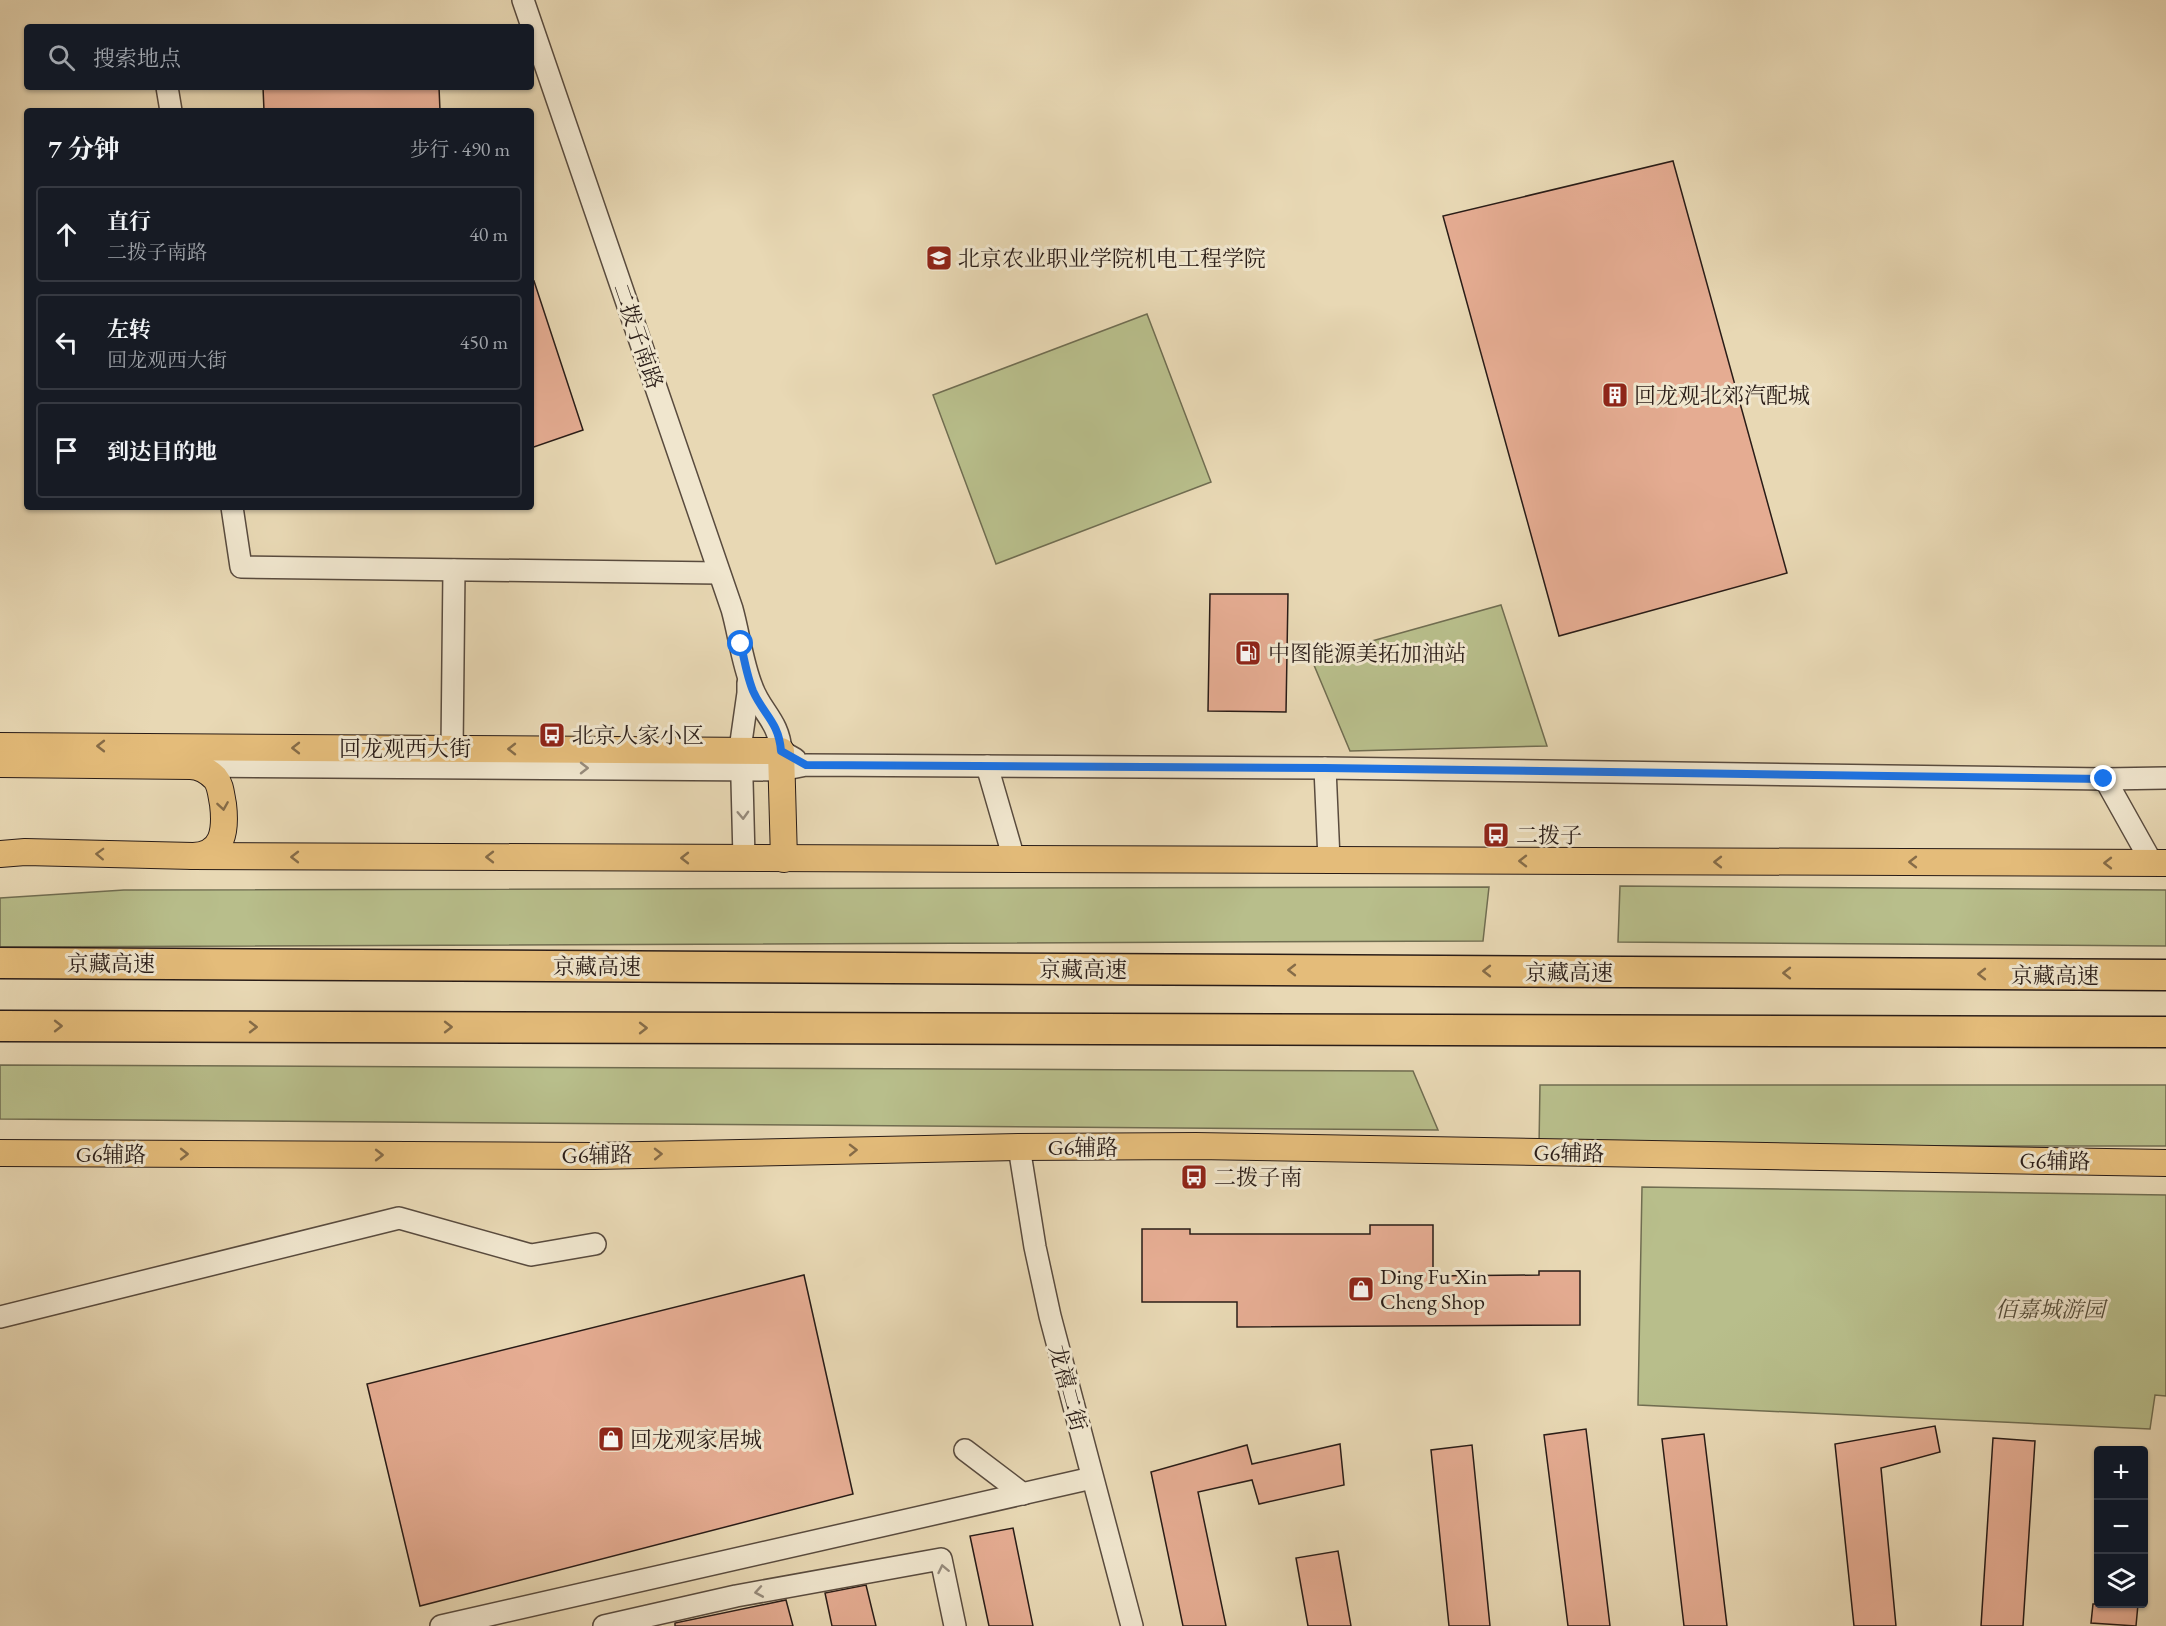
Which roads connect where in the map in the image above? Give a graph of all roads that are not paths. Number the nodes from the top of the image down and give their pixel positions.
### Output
1 (523, 0) edge
2 (529, 24) edge
3 (534, 41) edge
4 (168, 90) edge
5 (170, 108) edge
6 (232, 510) edge
7 (454, 570) junction
8 (719, 573) junction
9 (747, 673) junction
10 (0, 746) edge
11 (452, 749) junction
12 (742, 760) junction
13 (789, 762) junction
14 (0, 764) edge
15 (190, 766) junction
16 (987, 766) junction
17 (1325, 768) junction
18 (2166, 778) edge
19 (2104, 779) junction
20 (0, 854) edge
21 (193, 856) junction
22 (744, 858) junction
23 (784, 859) junction
24 (1014, 859) junction
25 (1329, 860) junction
26 (2159, 863) edge
27 (0, 963) edge
28 (2166, 975) edge
29 (0, 1026) edge
30 (2166, 1032) edge
31 (1019, 1147) junction
32 (0, 1153) edge
33 (2166, 1163) edge
34 (595, 1244) dead end
35 (0, 1317) edge
36 (965, 1450) dead end
37 (1092, 1478) junction
38 (1023, 1494) junction
39 (441, 1626) edge
40 (604, 1626) edge
41 (955, 1626) edge
42 (1132, 1626) edge

1 - 2 street, 二拨子南路
3 - 8 street, 二拨子南路
4 - 5 street
6 - 7 street
7 - 8 street
7 - 11 street
8 - 9 street, 二拨子南路
9 - 12 street, 二拨子南路
9 - 13 street, 二拨子南路
11 -> 10 main road, 回龙观西大街
12 -> 11 main road, 回龙观西大街
12 - 13 main road, 回龙观西大街
15 -> 12 street, 回龙观西大街
12 -> 22 street, 二拨子南路
13 - 16 street, 回龙观西大街
13 - 23 main road, 二拨子南路
14 - 15 main road, 回龙观西大街
15 -> 21 main road
16 - 17 street, 回龙观西大街
16 - 24 street
17 - 19 street, 回龙观西大街
17 - 25 street
18 - 19 street, 回龙观西大街
19 - 26 street
21 -> 20 main road
22 -> 21 main road
22 - 23 main road
23 - 24 main road
24 - 25 main road
26 -> 25 main road
28 -> 27 highway, 京藏高速
29 -> 30 highway
32 -> 31 main road, G6辅路
31 - 33 main road, G6辅路
31 - 37 street, 龙禧二街
34 - 35 street
36 - 38 street
37 - 38 street
37 - 42 street, 龙禧二街
38 - 39 street
41 -> 40 street

